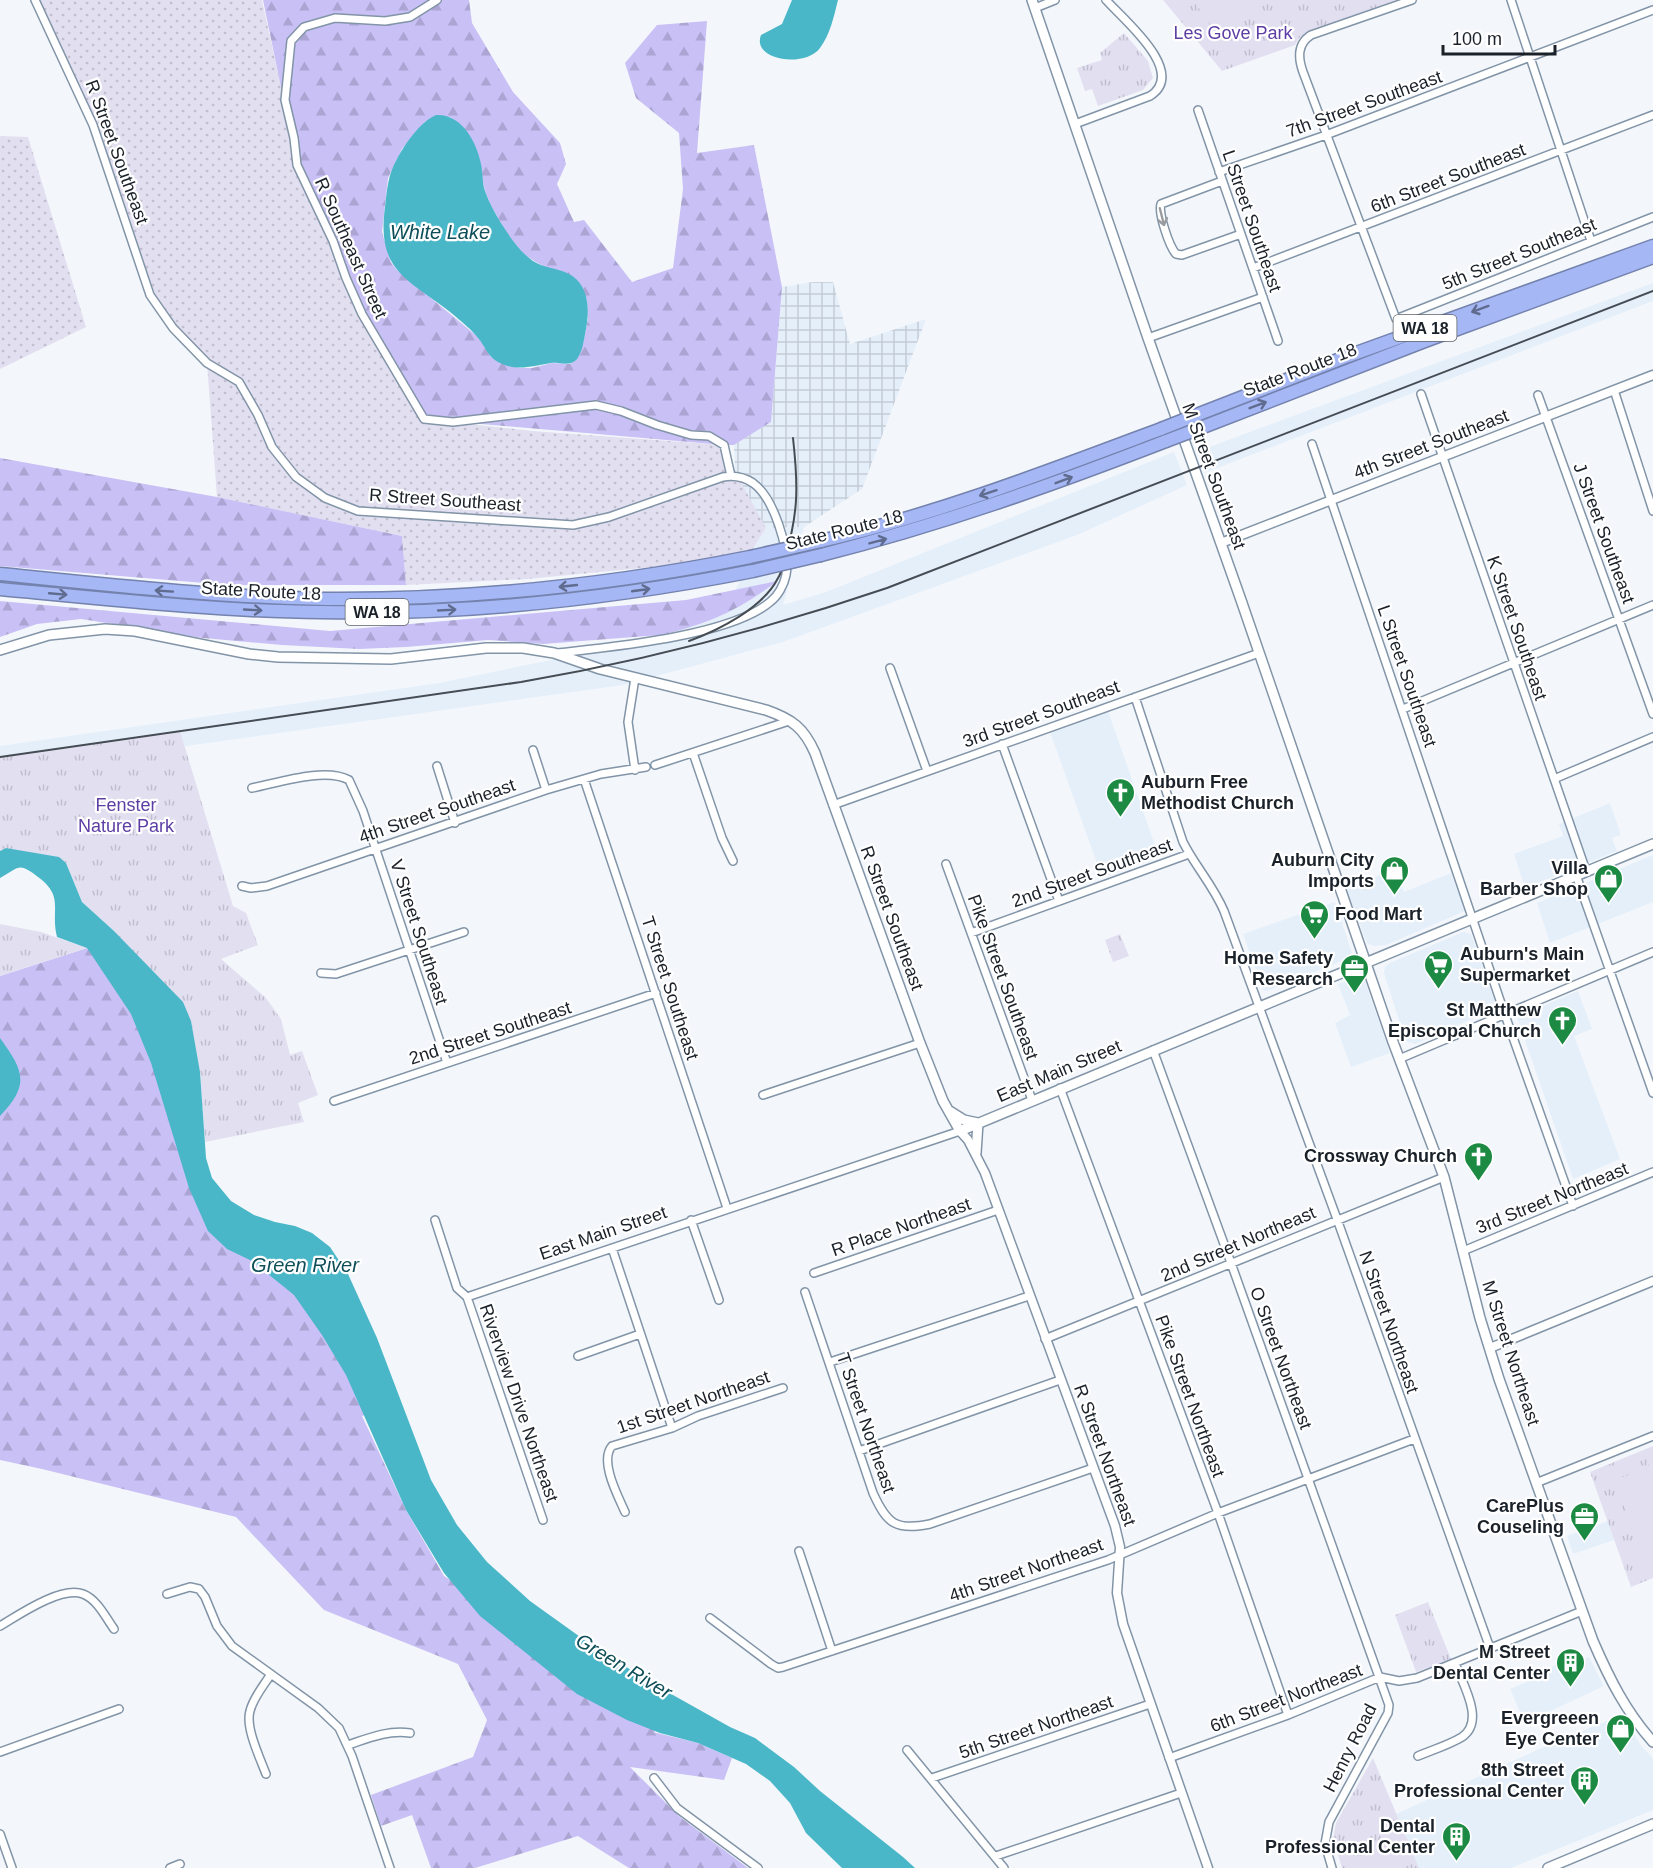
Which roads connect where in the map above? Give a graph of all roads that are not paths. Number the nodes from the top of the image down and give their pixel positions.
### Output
1 (35, 0) edge
2 (437, 0) edge
3 (1055, 0) edge
4 (1106, 0) edge
5 (1412, 0) edge
6 (1511, 0) edge
7 (1034, 4) edge
8 (1653, 10) edge
9 (1530, 57) junction
10 (1198, 110) dead end
11 (1653, 115) edge
12 (1075, 124) junction
13 (1326, 135) junction
14 (1561, 150) junction
15 (1219, 172) junction
16 (1222, 181) junction
17 (1653, 217) edge
18 (1362, 228) junction
19 (1241, 234) junction
20 (1591, 241) junction
21 (1653, 246) edge
22 (1653, 257) edge
23 (1253, 268) junction
24 (1263, 297) junction
25 (1148, 338) junction
26 (1278, 341) dead end
27 (1653, 375) edge
28 (1614, 390) junction
29 (1421, 394) dead end
30 (1538, 395) dead end
31 (1546, 416) junction
32 (1163, 435) junction
33 (1312, 444) dead end
34 (1443, 457) junction
35 (731, 476) junction
36 (1332, 500) junction
37 (1653, 511) edge
38 (1221, 543) junction
39 (0, 574) edge
40 (0, 589) edge
41 (1653, 604) edge
42 (1619, 619) junction
43 (0, 650) edge
44 (554, 653) junction
45 (1259, 653) junction
46 (1513, 663) junction
47 (890, 668) dead end
48 (635, 678) junction
49 (1135, 697) junction
50 (1402, 709) junction
51 (1653, 714) edge
52 (789, 720) junction
53 (1653, 737) edge
54 (1002, 744) junction
55 (532, 750) dead end
56 (693, 753) junction
57 (655, 765) dead end
58 (437, 766) dead end
59 (646, 767) dead end
60 (635, 770) junction
61 (927, 771) junction
62 (584, 778) junction
63 (1554, 779) junction
64 (252, 788) dead end
65 (546, 790) junction
66 (833, 805) junction
67 (455, 823) junction
68 (1653, 844) edge
69 (376, 850) junction
70 (1189, 854) junction
71 (733, 861) dead end
72 (946, 864) dead end
73 (1581, 873) junction
74 (242, 886) dead end
75 (1059, 901) junction
76 (1474, 918) junction
77 (464, 932) dead end
78 (971, 933) junction
79 (410, 950) junction
80 (1653, 952) edge
81 (1366, 962) junction
82 (1610, 970) junction
83 (321, 973) dead end
84 (656, 993) junction
85 (1258, 1006) junction
86 (1505, 1015) junction
87 (920, 1043) junction
88 (1153, 1050) junction
89 (1399, 1059) junction
90 (447, 1063) junction
91 (1060, 1088) junction
92 (1653, 1093) edge
93 (763, 1095) dead end
94 (1032, 1100) junction
95 (334, 1101) dead end
96 (947, 1110) junction
97 (978, 1123) junction
98 (960, 1131) junction
99 (976, 1153) junction
100 (1653, 1172) edge
101 (1444, 1177) junction
102 (1573, 1206) junction
103 (727, 1208) junction
104 (998, 1210) junction
105 (1337, 1219) junction
106 (435, 1220) dead end
107 (691, 1220) junction
108 (612, 1248) junction
109 (1463, 1251) junction
110 (1231, 1263) junction
111 (814, 1273) dead end
112 (1653, 1281) edge
113 (805, 1292) dead end
114 (1029, 1296) junction
115 (466, 1297) junction
116 (719, 1300) dead end
117 (1140, 1302) junction
118 (640, 1334) junction
119 (1045, 1339) junction
120 (1490, 1348) junction
121 (578, 1356) dead end
122 (830, 1362) junction
123 (1060, 1380) junction
124 (783, 1388) dead end
125 (672, 1428) junction
126 (1653, 1436) edge
127 (1414, 1439) junction
128 (859, 1451) junction
129 (1093, 1468) junction
130 (1309, 1478) junction
131 (1536, 1483) junction
132 (625, 1512) dead end
133 (1218, 1513) junction
134 (543, 1520) dead end
135 (799, 1551) dead end
136 (1120, 1556) junction
137 (167, 1594) dead end
138 (1582, 1611) junction
139 (710, 1618) dead end
140 (0, 1626) edge
141 (114, 1629) dead end
142 (1490, 1648) junction
143 (832, 1652) junction
144 (1455, 1663) junction
145 (271, 1674) junction
146 (1380, 1677) junction
147 (1150, 1704) junction
148 (119, 1709) dead end
149 (1288, 1715) junction
150 (410, 1732) dead end
151 (1653, 1742) edge
152 (348, 1745) junction
153 (907, 1750) dead end
154 (0, 1752) edge
155 (1418, 1756) dead end
156 (1169, 1758) junction
157 (266, 1774) dead end
158 (654, 1778) dead end
159 (932, 1778) junction
160 (1181, 1793) junction
161 (1653, 1824) edge
162 (0, 1834) edge
163 (996, 1856) junction
164 (180, 1864) dead end
165 (12, 1868) edge
166 (170, 1868) edge
167 (390, 1868) edge
168 (759, 1868) edge
169 (1004, 1868) edge
170 (1208, 1868) edge
171 (1332, 1868) edge
172 (1548, 1868) edge

1 - 35 street, R Street Southeast
2 - 35 street, R Southeast Street
3 - 7 street
4 - 12 street
5 - 13 street
6 - 9 street
7 - 12 main road, M Street Southeast
8 - 9 street, 7th Street Southeast
9 - 13 street, 7th Street Southeast
9 - 14 street
10 - 15 street, L Street Southeast
11 - 14 street, 6th Street Southeast
12 - 25 main road, M Street Southeast
13 - 15 street, 7th Street Southeast
13 - 18 street
14 - 18 street, 6th Street Southeast
14 - 20 street
15 - 16 street, L Street Southeast
16 - 19 street, L Street Southeast
16 -> 19 street
17 - 20 street, 5th Street Southeast
18 - 20 street, 5th Street Southeast
18 - 23 street, 6th Street Southeast
19 - 23 street, L Street Southeast
21 -> 32 highway, State Route 18 / WA 18, bridge
32 -> 22 highway, State Route 18 / WA 18, bridge
23 - 24 street, L Street Southeast
24 - 25 street
24 - 26 street, L Street Southeast
25 - 38 main road, M Street Southeast
27 - 28 street, 4th Street Southeast
28 - 31 street, 4th Street Southeast
28 - 37 street
29 - 34 street, K Street Southeast
30 - 31 street, J Street Southeast
31 - 34 street, 4th Street Southeast
31 - 42 street, J Street Southeast
32 -> 39 highway, State Route 18 / WA 18, bridge
40 -> 32 highway, State Route 18 / WA 18, bridge
33 - 36 street, L Street Southeast
34 - 36 street, 4th Street Southeast
34 - 46 street, K Street Southeast
35 - 44 street
36 - 38 street, 4th Street Southeast
36 - 50 street, L Street Southeast
38 - 45 main road, M Street Southeast
41 - 42 street
42 - 46 street
42 - 51 street, J Street Southeast
43 - 44 main road
44 - 48 main road
45 - 49 street, 3rd Street Southeast
45 - 81 main road, M Street Southeast
46 - 50 street
46 - 63 street, K Street Southeast
47 - 61 street
48 - 52 main road
48 - 60 street
49 - 54 street, 3rd Street Southeast
49 - 70 street, N Street Northeast
50 - 76 street, L Street Southeast
52 - 56 street
52 - 66 main road, R Street Southeast
53 - 63 street
54 - 61 street, 3rd Street Southeast
54 - 75 street
55 - 65 street
56 - 57 street
56 - 71 street
58 - 67 street
59 - 60 street, 4th Street Southeast
60 - 62 street, 4th Street Southeast
61 - 66 street, 3rd Street Southeast
62 - 65 street, 4th Street Southeast
62 - 84 street, T Street Southeast
63 - 73 street, K Street Southeast
64 - 69 street, V Street Southeast
65 - 67 street, 4th Street Southeast
66 - 87 main road, R Street Southeast
67 - 69 street, 4th Street Southeast
68 - 73 main road, East Main Street
69 - 74 street, 4th Street Southeast
69 - 79 street, V Street Southeast
70 - 75 street, 2nd Street Southeast
70 - 85 street, N Street Northeast
72 - 78 street, Pike Street Southeast
73 - 76 main road, East Main Street
73 - 82 street, K Street Southeast
75 - 78 street, 2nd Street Southeast
76 - 81 main road, East Main Street
76 - 86 street, L Street Southeast
77 - 79 street
78 - 94 street, Pike Street Southeast
79 - 83 street
79 - 90 street, V Street Southeast
80 - 82 street
81 - 85 main road, East Main Street
81 - 89 main road, M Street Northeast
82 - 86 street
82 - 92 street, K Street Southeast
84 - 90 street, 2nd Street Southeast
84 - 103 street, T Street Southeast
85 - 88 main road, East Main Street
85 - 105 street, N Street Northeast
86 - 89 street
86 - 102 street, L Street Southeast
87 - 93 street
87 - 96 main road, R Street Southeast
88 - 91 main road, East Main Street
88 - 110 street, O Street Northeast
89 - 101 main road, M Street Northeast
90 - 95 street, 2nd Street Southeast
91 - 94 main road, East Main Street
91 - 117 street, Pike Street Northeast
94 - 97 main road, East Main Street
96 - 97 main road
96 - 98 main road, R Street Southeast
97 - 98 main road, East Main Street
97 - 99 main road
98 - 99 street, R Street Northeast
98 - 103 street, East Main Street
99 - 104 street, R Street Northeast
100 - 102 street, 3rd Street Northeast
101 - 105 street, 2nd Street Northeast
101 - 109 main road, M Street Northeast
102 - 109 street, 3rd Street Northeast
103 - 107 street, East Main Street
104 - 111 street, R Place Northeast
104 - 114 street, R Street Northeast
105 - 110 street, 2nd Street Northeast
105 - 127 street, N Street Northeast
106 - 115 street, Riverview Drive Northeast
107 - 108 street, East Main Street
107 - 116 street
108 - 115 street, East Main Street
108 - 118 street
109 - 120 main road, M Street Northeast
110 - 117 street, 2nd Street Northeast
110 - 130 street, O Street Northeast
112 - 120 street
113 - 122 street, T Street Northeast
114 - 119 street, R Street Northeast
114 - 122 street
115 - 134 street, Riverview Drive Northeast
117 - 119 street, 2nd Street Northeast
117 - 133 street, Pike Street Northeast
118 - 121 street
118 - 125 street
119 - 123 street, R Street Northeast
120 - 131 main road, M Street Northeast
122 - 128 street, T Street Northeast
123 - 128 street
123 - 129 street, R Street Northeast
124 - 125 street, 1st Street Northeast
125 - 132 street, 1st Street Northeast
126 - 131 street
127 - 130 street, 4th Street Northeast
127 - 142 street, N Street Northeast
128 - 129 street, T Street Northeast
129 - 136 street, R Street Northeast
130 - 133 street, 4th Street Northeast
130 - 146 street, O Street Northeast
131 - 138 main road, M Street Northeast
133 - 136 street, 4th Street Northeast
133 - 149 street, Pike Street Northeast
135 - 143 street
136 - 143 street, 4th Street Northeast
136 - 147 street, R Street Northeast
137 - 145 street
138 - 142 street, 6th Street Northeast
138 - 151 main road, M Street Northeast
139 - 143 street, 4th Street Northeast
140 - 141 street
142 - 144 street, 6th Street Northeast
144 - 146 street, 6th Street Northeast
144 - 155 street
145 - 152 street
145 - 157 street
146 - 149 street, 6th Street Northeast
146 - 171 street, Henry Road
147 - 156 street, R Street Northeast
147 - 159 street, 5th Street Northeast
148 - 154 street
149 - 156 street, 6th Street Northeast
150 - 152 street
152 - 167 street
153 - 159 street
156 - 160 street, R Street Northeast
158 - 168 street
159 - 163 street
160 - 163 street
160 - 170 street, R Street Northeast
161 - 172 main road
162 - 165 street
163 - 169 street
164 - 166 street

